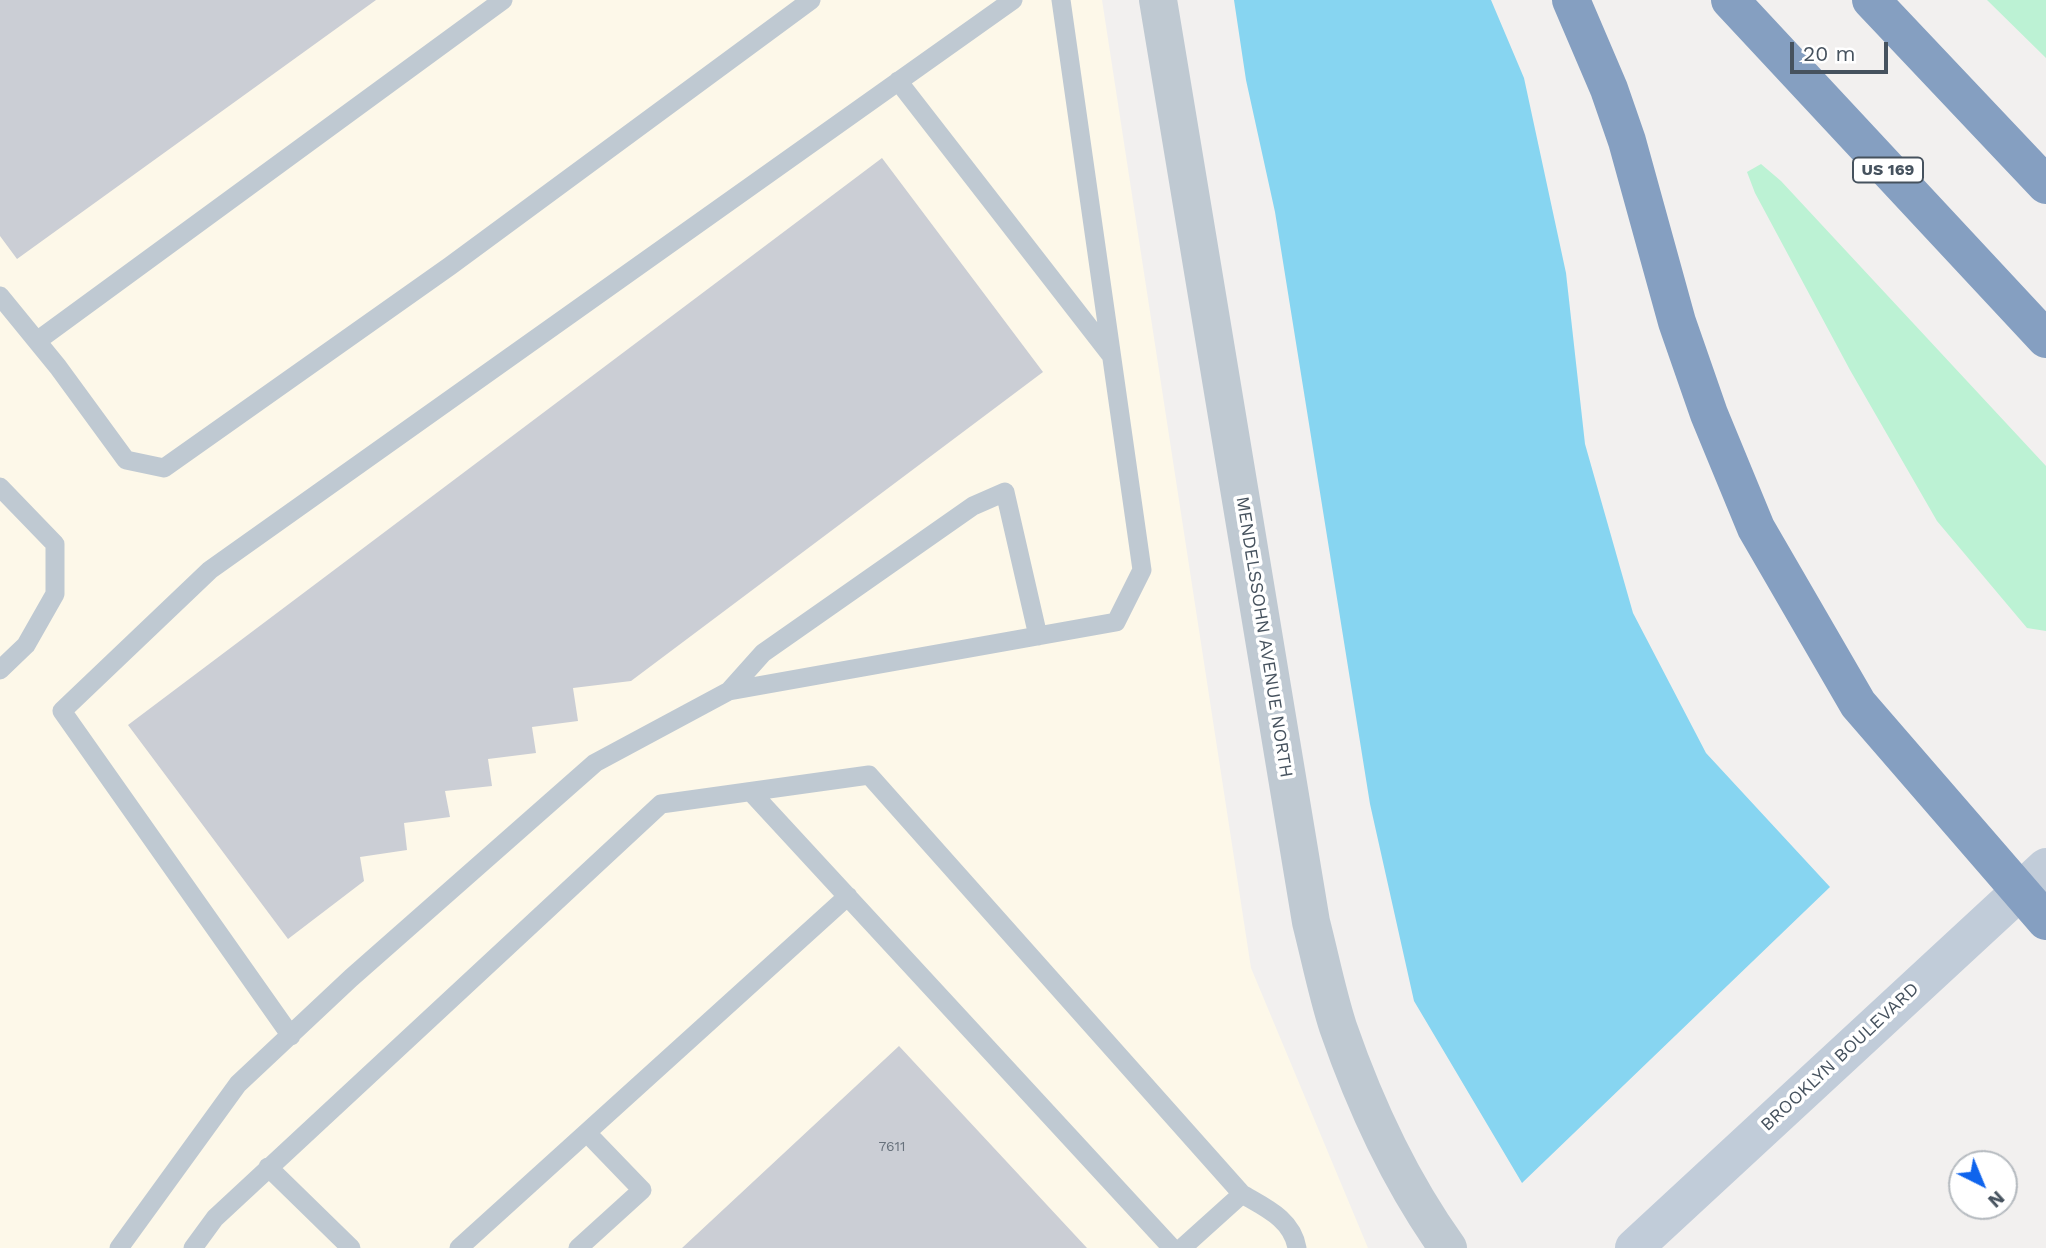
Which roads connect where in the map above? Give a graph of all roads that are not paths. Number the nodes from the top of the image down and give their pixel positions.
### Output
1 (503, 0) edge
2 (811, 0) edge
3 (1013, 0) edge
4 (1061, 0) edge
5 (1158, 0) edge
6 (1571, 0) edge
7 (1730, 0) edge
8 (1871, 0) edge
9 (898, 81) junction
10 (2046, 185) edge
11 (0, 296) edge
12 (2046, 339) edge
13 (37, 341) junction
14 (1111, 356) junction
15 (0, 488) edge
16 (1038, 636) junction
17 (0, 670) edge
18 (729, 691) junction
19 (751, 792) junction
20 (2032, 879) edge
21 (848, 895) junction
22 (2046, 921) edge
23 (291, 1035) junction
24 (588, 1134) junction
25 (268, 1167) junction
26 (1242, 1194) junction
27 (119, 1248) edge
28 (193, 1248) edge
29 (351, 1248) edge
30 (459, 1248) edge
31 (578, 1248) edge
32 (1172, 1248) edge
33 (1182, 1248) edge
34 (1297, 1248) edge
35 (1448, 1248) edge
36 (1634, 1248) edge

1 - 13 lane
2 - 13 lane
3 - 9 lane
4 - 14 lane
5 - 35 street, MENDELSSOHN AVENUE NORTH
6 - 20 highway
7 - 12 highway, US 169
8 - 10 highway
9 - 14 lane
9 - 23 lane
11 - 13 lane
14 - 16 lane
15 - 17 lane
16 - 18 lane
16 - 18 lane
18 - 23 lane
19 - 21 lane
19 - 25 lane
19 - 26 lane
20 - 22 highway
20 - 36 main road, BROOKLYN BOULEVARD
21 - 24 lane
21 - 32 lane
23 - 27 lane
24 - 30 lane
24 - 31 lane
25 - 28 lane
25 - 29 lane
26 - 33 lane
26 - 34 lane

